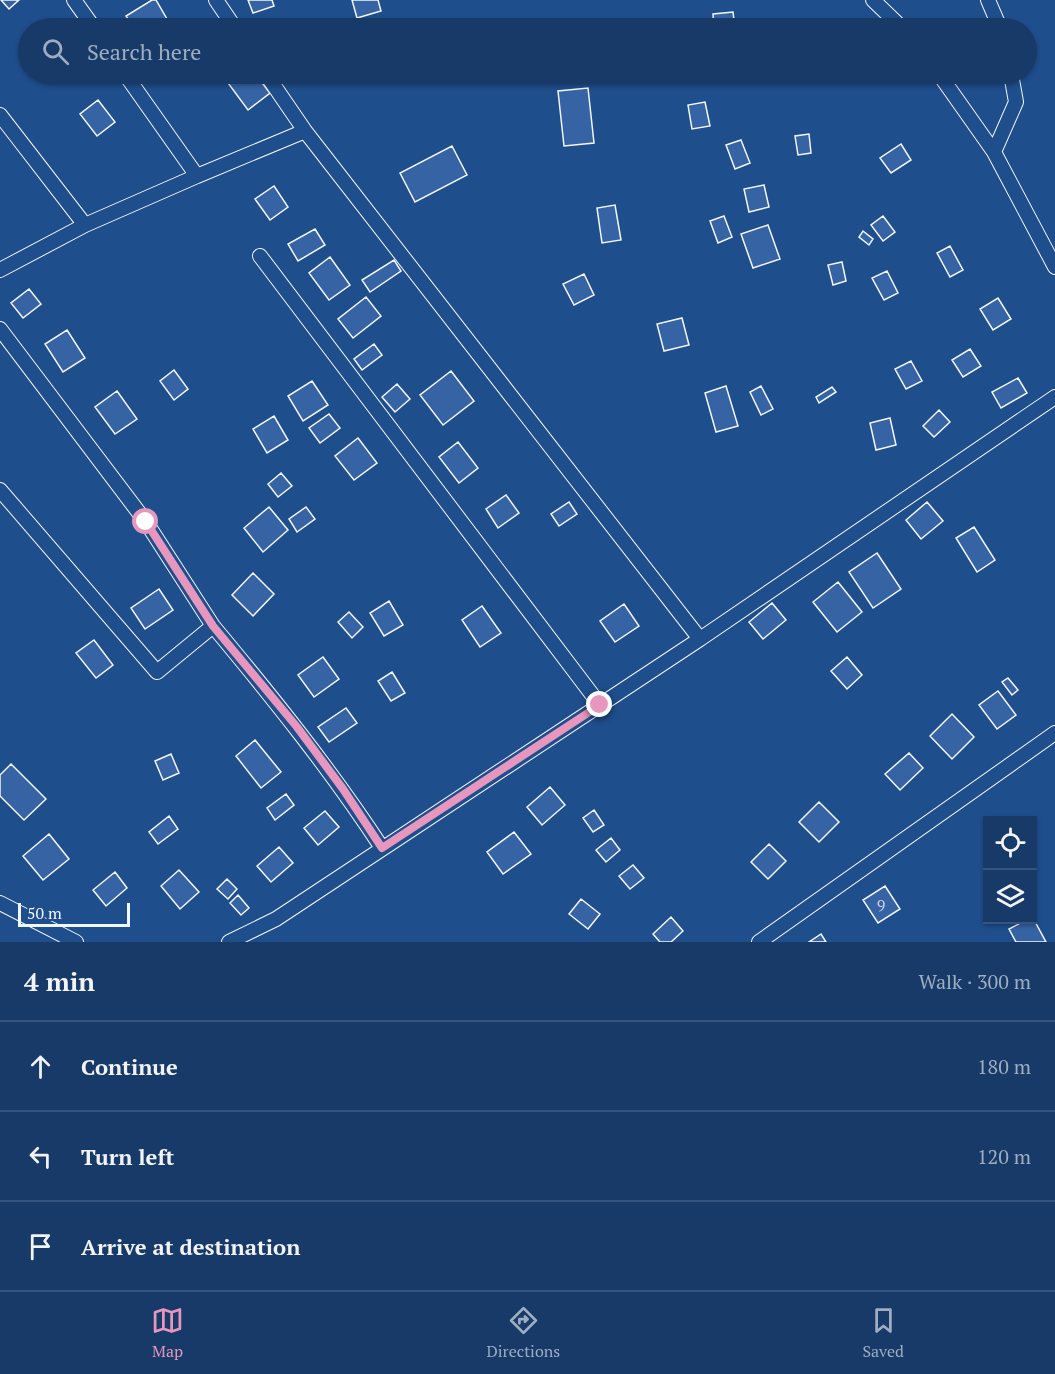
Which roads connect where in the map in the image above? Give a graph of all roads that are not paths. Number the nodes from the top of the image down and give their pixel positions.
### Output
1 (74, 0) edge
2 (216, 0) edge
3 (873, 0) edge
4 (988, 0) edge
5 (87, 18) edge
6 (228, 18) edge
7 (892, 18) edge
8 (996, 18) edge
9 (132, 84) edge
10 (273, 84) edge
11 (946, 84) edge
12 (1013, 84) edge
13 (0, 115) edge
14 (305, 131) junction
15 (994, 152) junction
16 (197, 176) junction
17 (85, 225) junction
18 (260, 256) dead end
19 (1055, 267) edge
20 (0, 270) edge
21 (0, 329) edge
22 (1055, 397) edge
23 (0, 490) edge
24 (213, 626) junction
25 (700, 639) junction
26 (600, 705) junction
27 (1055, 733) edge
28 (382, 848) junction
29 (0, 903) edge
30 (76, 942) edge
31 (229, 942) edge
32 (759, 942) edge

1 - 5 street
2 - 6 street
3 - 7 street
4 - 8 street
9 - 16 street
10 - 14 street
11 - 15 street
12 - 15 street
13 - 17 street
14 - 16 street
14 - 25 street
15 - 19 street
16 - 17 street
17 - 20 street
18 - 26 street
21 - 24 street
22 - 25 street
23 - 24 street
24 - 28 street
25 - 26 street
26 - 28 street
27 - 32 street
28 - 31 street
29 - 30 street

